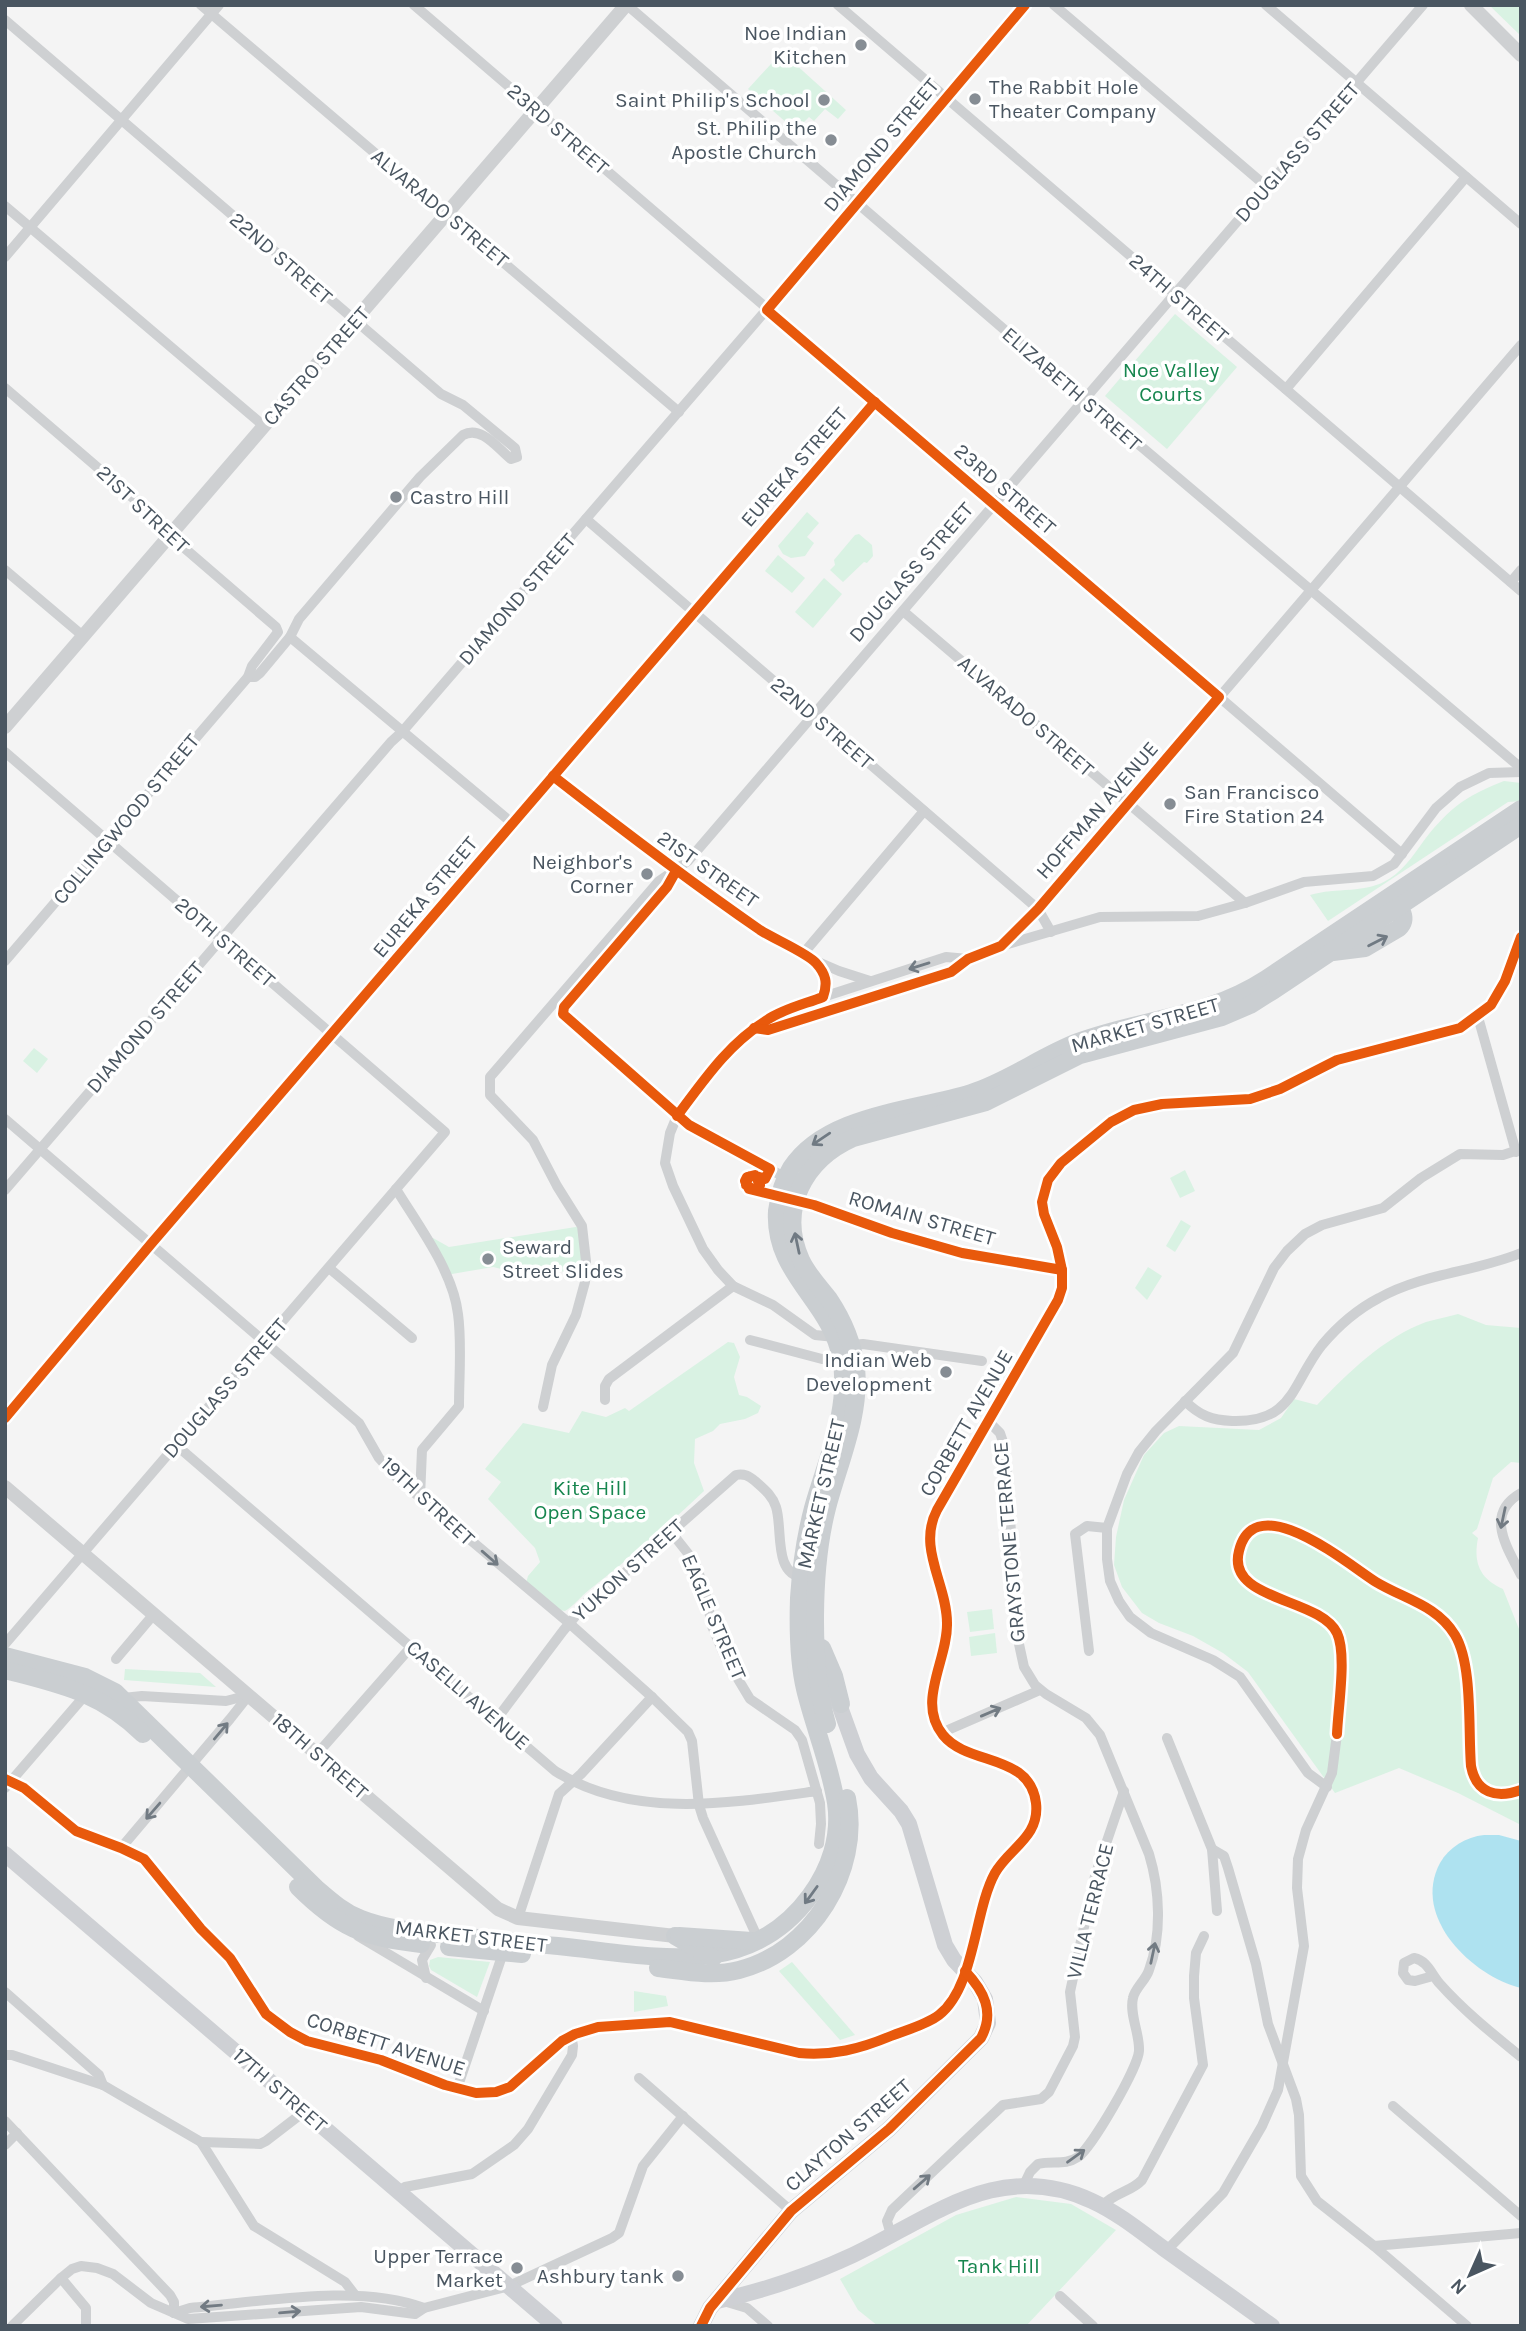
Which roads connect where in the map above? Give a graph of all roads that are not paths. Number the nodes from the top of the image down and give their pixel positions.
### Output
1 (201, 5) edge
2 (414, 5) edge
3 (627, 5) edge
4 (838, 5) edge
5 (1025, 5) edge
6 (1054, 5) edge
7 (1266, 5) edge
8 (1423, 5) edge
9 (1471, 5) edge
10 (215, 10) edge
11 (5, 20) edge
12 (1521, 55) edge
13 (1356, 83) junction
14 (945, 97) junction
15 (536, 110) junction
16 (120, 120) junction
17 (1466, 177) junction
18 (1266, 187) junction
19 (857, 204) junction
20 (5, 206) edge
21 (446, 215) junction
22 (1521, 224) edge
23 (31, 228) junction
24 (5, 257) edge
25 (1175, 294) junction
26 (766, 310) junction
27 (355, 321) junction
28 (1521, 345) edge
29 (5, 388) edge
30 (1286, 389) junction
31 (1084, 399) junction
32 (875, 402) junction
33 (679, 412) junction
34 (264, 426) junction
35 (473, 432) joint
36 (1399, 486) junction
37 (994, 504) junction
38 (586, 519) junction
39 (172, 534) junction
40 (5, 569) edge
41 (1521, 570) edge
42 (1511, 582) junction
43 (1310, 591) junction
44 (1521, 591) edge
45 (903, 611) junction
46 (693, 612) junction
47 (278, 632) joint
48 (83, 636) junction
49 (290, 637) junction
50 (247, 677) junction
51 (1219, 697) junction
52 (813, 715) junction
53 (5, 727) edge
54 (402, 732) junction
55 (5, 752) edge
56 (1521, 770) edge
57 (552, 776) junction
58 (1128, 803) junction
59 (1521, 809) edge
60 (924, 811) junction
61 (512, 823) junction
62 (1521, 825) edge
63 (107, 841) junction
64 (1402, 854) junction
65 (676, 871) junction
66 (1245, 904) junction
67 (1391, 904) junction
68 (1038, 909) junction
69 (1051, 932) junction
70 (1521, 937) edge
71 (222, 939) junction
72 (1001, 946) junction
73 (802, 955) junction
74 (968, 959) junction
75 (813, 960) junction
76 (5, 961) edge
77 (870, 981) junction
78 (823, 997) junction
79 (1478, 1017) junction
80 (754, 1028) junction
81 (333, 1035) junction
82 (677, 1115) junction
83 (5, 1119) edge
84 (444, 1132) joint
85 (40, 1150) junction
86 (1518, 1150) edge
87 (786, 1178) junction
88 (396, 1189) junction
89 (5, 1190) edge
90 (814, 1205) dead end
91 (151, 1244) junction
92 (1521, 1253) edge
93 (329, 1268) junction
94 (1062, 1270) junction
95 (733, 1286) junction
96 (835, 1337) junction
97 (412, 1338) dead end
98 (750, 1340) dead end
99 (265, 1342) junction
100 (847, 1351) junction
101 (982, 1360) dead end
102 (605, 1401) dead end
103 (1185, 1401) junction
104 (542, 1408) dead end
105 (5, 1418) edge
106 (989, 1422) junction
107 (176, 1445) junction
108 (5, 1487) edge
109 (1521, 1493) edge
110 (420, 1497) junction
111 (1107, 1528) junction
112 (671, 1532) junction
113 (83, 1553) junction
114 (1521, 1575) edge
115 (810, 1578) junction
116 (154, 1614) junction
117 (569, 1623) junction
118 (816, 1627) junction
119 (5, 1644) edge
120 (411, 1647) junction
121 (1089, 1651) dead end
122 (5, 1656) edge
123 (116, 1659) dead end
124 (5, 1670) edge
125 (812, 1689) junction
126 (1040, 1690) junction
127 (87, 1693) junction
128 (248, 1695) junction
129 (652, 1697) junction
130 (123, 1698) junction
131 (841, 1704) junction
132 (496, 1720) junction
133 (941, 1733) junction
134 (1337, 1734) dead end
135 (1167, 1738) dead end
136 (317, 1754) junction
137 (188, 1770) junction
138 (571, 1781) junction
139 (7, 1782) edge
140 (1327, 1787) junction
141 (817, 1791) junction
142 (1124, 1791) junction
143 (699, 1805) junction
144 (819, 1844) joint
145 (121, 1848) junction
146 (1212, 1849) junction
147 (5, 1854) edge
148 (830, 1862) junction
149 (1217, 1911) dead end
150 (518, 1918) junction
151 (342, 1923) junction
152 (676, 1936) junction
153 (1204, 1936) dead end
154 (759, 1941) junction
155 (793, 1942) junction
156 (431, 1945) junction
157 (505, 1947) junction
158 (710, 1957) junction
159 (965, 1971) junction
160 (1433, 1976) dead end
161 (426, 1978) junction
162 (5, 1992) edge
163 (484, 2011) junction
164 (571, 2035) junction
165 (5, 2055) edge
166 (1521, 2057) edge
167 (1284, 2067) junction
168 (639, 2078) dead end
169 (103, 2085) junction
170 (457, 2089) junction
171 (1393, 2106) dead end
172 (305, 2111) junction
173 (683, 2116) junction
174 (5, 2120) edge
175 (17, 2133) junction
176 (201, 2142) junction
177 (5, 2145) edge
178 (1023, 2187) junction
179 (397, 2192) junction
180 (1102, 2206) junction
181 (791, 2211) junction
182 (1521, 2216) edge
183 (1521, 2233) edge
184 (891, 2235) junction
185 (1374, 2246) junction
186 (1167, 2250) junction
187 (61, 2278) junction
188 (509, 2286) junction
189 (355, 2295) junction
190 (1060, 2296) dead end
191 (717, 2301) junction
192 (424, 2308) junction
193 (174, 2313) junction
194 (12, 2326) edge
195 (86, 2326) edge
196 (555, 2326) edge
197 (701, 2326) edge
198 (768, 2326) edge
199 (1093, 2326) edge
200 (1272, 2326) edge
201 (1467, 2326) edge

1 - 10 street, ALVARADO STREET
2 - 15 street, 23RD STREET
3 - 15 street, CASTRO STREET
3 - 19 street, ELIZABETH STREET
4 - 14 street, 24TH STREET
5 - 14 street, DIAMOND STREET
6 - 18 street
7 - 13 street
8 - 13 street, DOUGLASS STREET
9 - 12 street
10 - 16 street
10 - 21 street, ALVARADO STREET
11 - 16 street, 22ND STREET
13 - 17 street
13 - 18 street, DOUGLASS STREET
14 - 19 street, DIAMOND STREET
14 - 25 street, 24TH STREET
15 - 21 street, CASTRO STREET
15 - 26 street, 23RD STREET
16 - 23 street
16 - 27 street, 22ND STREET
17 - 22 street
17 - 30 street
18 - 25 street, DOUGLASS STREET
19 - 26 street, DIAMOND STREET
19 - 31 street, ELIZABETH STREET
20 - 23 street
21 - 27 street, CASTRO STREET
21 - 33 street, ALVARADO STREET
23 - 24 street
23 - 34 street
25 - 30 street, 24TH STREET
25 - 31 street, DOUGLASS STREET
26 - 32 street, 23RD STREET
26 - 33 street, DIAMOND STREET
27 - 34 street, CASTRO STREET
27 - 35 street, 22ND STREET
28 - 36 street, HOFFMAN AVENUE
29 - 39 street, 21ST STREET
30 - 36 street, 24TH STREET
31 - 37 street, DOUGLASS STREET
31 - 43 street, ELIZABETH STREET
32 - 37 street, 23RD STREET
32 - 46 street, EUREKA STREET
33 - 38 street, DIAMOND STREET
34 - 39 street, CASTRO STREET
35 - 49 street, COLLINGWOOD STREET
36 - 42 street, 24TH STREET
36 - 43 street, HOFFMAN AVENUE
37 - 45 street, DOUGLASS STREET
37 - 51 street, 23RD STREET
38 - 46 street, 22ND STREET
38 - 54 street, DIAMOND STREET
39 - 47 street, 21ST STREET
39 - 48 street, CASTRO STREET
40 - 48 street
41 - 42 street
42 - 44 street, 24TH STREET
43 - 51 street, HOFFMAN AVENUE
43 - 56 street, ELIZABETH STREET
45 - 52 street, DOUGLASS STREET
45 - 58 street, ALVARADO STREET
46 - 52 street, 22ND STREET
46 - 57 street, EUREKA STREET
47 - 50 street, COLLINGWOOD STREET
48 - 53 street, CASTRO STREET
49 - 50 street, COLLINGWOOD STREET
49 - 54 street
50 - 63 street, COLLINGWOOD STREET
51 - 58 street, HOFFMAN AVENUE
51 - 64 street, 23RD STREET
52 - 60 street, 22ND STREET
52 - 65 street, DOUGLASS STREET
54 - 61 street
54 - 71 street, DIAMOND STREET
55 - 63 street, 20TH STREET
56 - 64 street
57 - 61 street, EUREKA STREET
57 - 65 street, 21ST STREET
58 - 66 street, ALVARADO STREET
58 - 68 street, HOFFMAN AVENUE
59 - 67 main road, MARKET STREET
60 - 68 street, 22ND STREET
60 - 73 street
61 - 81 street, EUREKA STREET
62 - 67 main road, MARKET STREET
63 - 71 street, 20TH STREET
63 - 76 street, COLLINGWOOD STREET
64 - 66 street
65 - 73 street, 21ST STREET
65 - 82 street, DOUGLASS STREET
65 - 104 street, DOUGLASS STREET
66 - 69 street
67 -> 87 main road, MARKET STREET
100 -> 67 main road, MARKET STREET
68 - 69 street, 22ND STREET
68 - 72 street, HOFFMAN AVENUE
69 - 72 street
70 - 79 street, CORBETT AVENUE
71 - 81 street, 20TH STREET
71 - 85 street, DIAMOND STREET
72 - 74 street
73 - 75 street, 21ST STREET
74 -> 77 street
74 - 80 street
75 - 77 street, 21ST STREET
75 - 78 street
77 - 78 street
78 - 80 street
79 - 86 street
79 - 94 street, CORBETT AVENUE
80 - 82 street
81 - 84 street, 20TH STREET
81 - 91 street, EUREKA STREET
82 - 87 street
82 - 95 street
83 - 85 street, 19TH STREET
84 - 88 street, DOUGLASS STREET
85 - 89 street, DIAMOND STREET
85 - 91 street, 19TH STREET
86 - 103 street
87 - 96 main road, MARKET STREET
88 - 93 street, DOUGLASS STREET
88 - 110 street
90 - 94 street, ROMAIN STREET
91 - 99 street, 19TH STREET
91 - 105 street, EUREKA STREET
92 - 103 street
93 - 97 street
93 - 99 street, DOUGLASS STREET
94 - 106 street, CORBETT AVENUE
95 - 96 street
95 - 102 street
96 - 100 main road, MARKET STREET
98 - 100 street
99 - 107 street, DOUGLASS STREET
99 - 110 street, 19TH STREET
100 - 101 street
100 - 115 main road, MARKET STREET
103 - 111 street
106 - 126 street, GRAYSTONE TERRACE
106 - 133 street, CORBETT AVENUE
107 - 113 street, DOUGLASS STREET
107 - 120 street, CASELLI AVENUE
108 - 113 street, 18TH STREET
109 -> 114 street
110 -> 117 street, 19TH STREET
111 - 121 street
111 - 140 street
112 - 115 street, YUKON STREET
112 - 117 street, YUKON STREET
112 - 141 street, EAGLE STREET
113 - 116 street, 18TH STREET
113 - 119 street, DOUGLASS STREET
115 - 118 main road, MARKET STREET
115 - 125 main road, MARKET STREET
116 - 123 street
116 - 128 street, 18TH STREET
117 - 129 street, 19TH STREET
117 - 132 street, YUKON STREET
118 - 125 main road, MARKET STREET
118 - 131 main road
120 - 132 street, CASELLI AVENUE
120 - 136 street
122 - 130 main road, MARKET STREET
124 - 127 main road, MARKET STREET
125 - 131 main road
125 - 148 main road, MARKET STREET
125 - 155 main road, MARKET STREET
133 -> 126 street
126 - 142 street, GRAYSTONE TERRACE
127 - 137 main road, MARKET STREET
127 - 139 street
128 - 130 street
128 - 136 street, 18TH STREET
137 -> 128 street
129 - 138 street
129 - 143 street, 19TH STREET
130 - 137 main road, MARKET STREET
131 - 159 main road, CLAYTON STREET
132 - 138 street, CASELLI AVENUE
133 - 159 street, CORBETT AVENUE
134 - 140 street
135 - 146 street
136 - 150 street, 18TH STREET
137 -> 145 street
137 - 151 main road, MARKET STREET
137 - 157 main road, MARKET STREET
138 - 143 street, CASELLI AVENUE
138 - 150 street
139 - 145 street, CORBETT AVENUE
140 - 167 street
141 - 143 street, CASELLI AVENUE
141 - 144 street, EAGLE STREET
178 -> 142 street, GRAYSTONE TERRACE
184 -> 142 street, VILLA TERRACE
143 - 154 street, 19TH STREET
144 - 148 main road
145 - 170 street, CORBETT AVENUE
146 - 149 street
146 - 167 street
147 - 172 main road, 17TH STREET
148 -> 154 main road, MARKET STREET
150 - 152 street, 18TH STREET
151 - 156 main road, MARKET STREET
151 - 161 street
152 - 154 main road
152 - 158 main road
153 - 180 street
154 - 158 main road, MARKET STREET
155 - 157 main road, MARKET STREET
155 - 158 main road
156 - 157 main road, MARKET STREET
156 - 161 street
157 - 158 main road, MARKET STREET
157 - 163 street
159 - 164 street, CORBETT AVENUE
159 - 181 main road, CLAYTON STREET
160 - 166 street
161 - 163 street
162 - 169 street
163 - 170 street
164 - 170 street, CORBETT AVENUE
164 - 179 street
165 - 169 street
167 - 185 street
167 - 186 street
168 - 173 street
169 - 176 street
171 - 182 street
172 - 176 street
172 - 179 main road, 17TH STREET
173 - 181 street
173 - 188 street
174 - 175 street
175 - 177 street
175 - 193 street
176 - 189 street
178 - 180 main road
178 - 184 main road
179 - 188 main road, 17TH STREET
180 - 186 main road
181 - 191 main road, CLAYTON STREET
183 - 185 street
184 - 191 main road
185 - 201 street
186 - 200 main road
187 - 193 street
187 - 194 street
187 - 195 street
188 - 192 street
188 - 196 main road, 17TH STREET
189 - 192 street
189 -> 193 street
190 - 199 street
191 - 197 main road, CLAYTON STREET
191 - 198 street
193 -> 192 street

